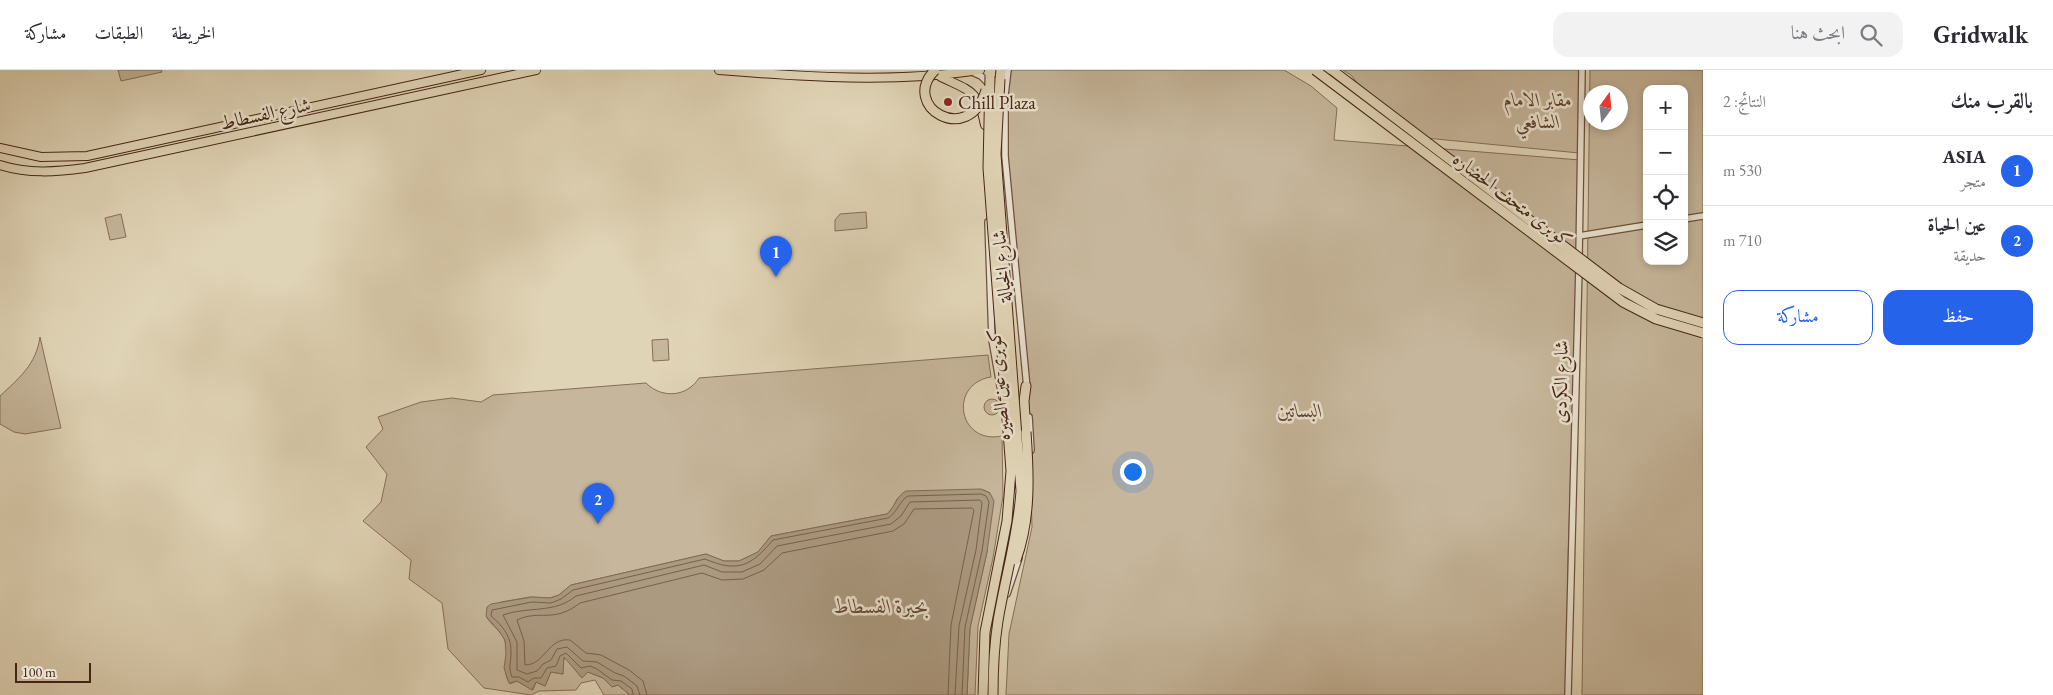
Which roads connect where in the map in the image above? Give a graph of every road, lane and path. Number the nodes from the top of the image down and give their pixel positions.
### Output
1 (481, 70) edge
2 (536, 70) edge
3 (719, 70) edge
4 (980, 70) edge
5 (1002, 70) edge
6 (1008, 70) edge
7 (1315, 70) edge
8 (1332, 70) edge
9 (1582, 70) edge
10 (968, 71) edge
11 (937, 73) edge
12 (990, 73) edge
13 (985, 125) junction
14 (0, 148) edge
15 (0, 165) edge
16 (1703, 216) edge
17 (1688, 218) edge
18 (1643, 226) edge
19 (1579, 236) junction
20 (1703, 323) edge
21 (1703, 333) edge
22 (1026, 386) joint
23 (1028, 433) junction
24 (1010, 436) junction
25 (1007, 578) junction
26 (984, 695) edge
27 (994, 695) edge
28 (1568, 695) edge

1 - 14 main road, شارع الفسطاط
2 - 15 main road, شارع الفسطاط
3 - 11 main road
4 - 10 main road
5 - 25 highway, كوبرى عين الصيره, bridge
6 - 22 street, شارع الخيالة
7 - 21 highway, كوبرى متحف الحضاره, bridge
8 - 20 highway, كوبرى متحف الحضاره, bridge
9 - 19 street, شارع الكردى
10 - 11 main road
10 - 13 street
11 - 12 highway, bridge
11 - 13 main road
12 - 26 highway, كوبرى عين الصيره, bridge
13 - 24 street
16 - 17 street
18 - 19 street
19 - 28 street, شارع الكردى
22 - 23 highway
23 - 24 street
23 - 25 highway, bridge
23 - 27 street
24 - 26 street
25 - 27 highway, كوبرى عين الصيره, bridge

